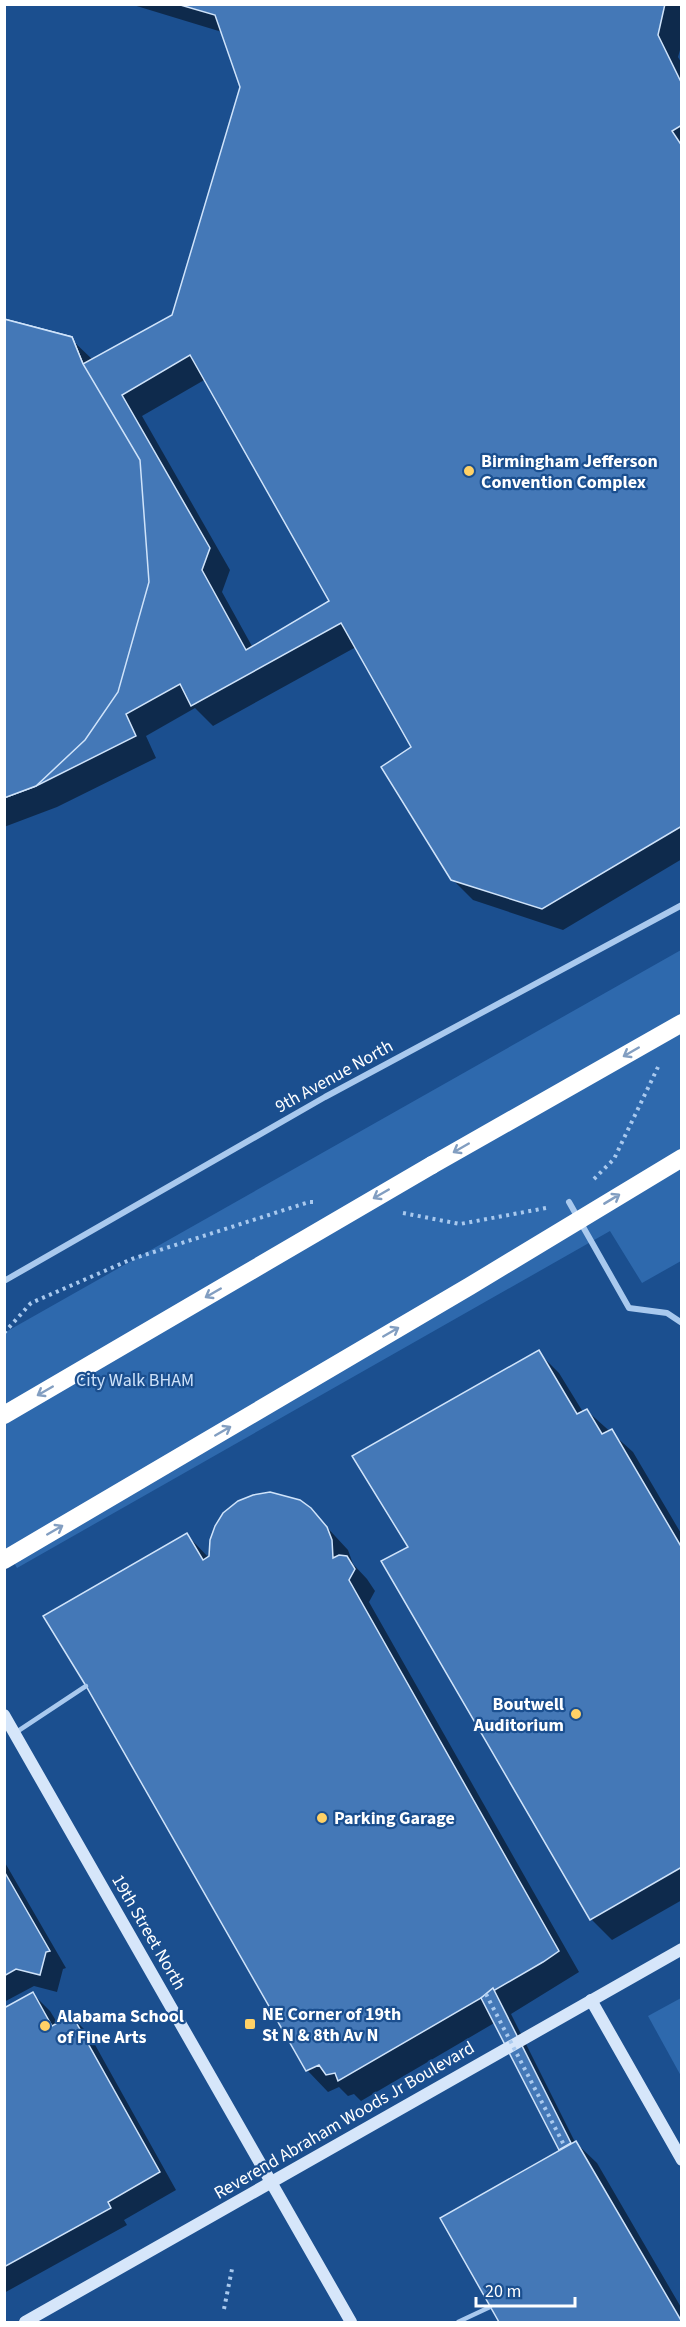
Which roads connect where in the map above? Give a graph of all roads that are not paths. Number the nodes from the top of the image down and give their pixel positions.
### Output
1 (681, 905) edge
2 (681, 1023) edge
3 (681, 1158) edge
4 (569, 1202) dead end
5 (4, 1281) edge
6 (681, 1323) edge
7 (4, 1414) edge
8 (4, 1560) edge
9 (86, 1686) dead end
10 (4, 1715) edge
11 (15, 1733) junction
12 (681, 1949) edge
13 (591, 2000) junction
14 (681, 2160) edge
15 (272, 2182) junction
16 (490, 2307) dead end
17 (25, 2322) edge
18 (351, 2322) edge
19 (458, 2322) edge

1 - 5 street, 9th Avenue North
2 -> 7 highway, bridge
8 -> 3 highway, bridge
4 - 6 street
9 - 11 lane
10 - 11 main road, 19th Street North
11 - 15 main road, 19th Street North
12 - 13 main road, Reverend Abraham Woods Jr Boulevard
13 - 14 main road
13 - 15 main road, Reverend Abraham Woods Jr Boulevard
15 - 17 main road, Reverend Abraham Woods Jr Boulevard
15 - 18 main road, 19th Street North
16 - 19 lane

